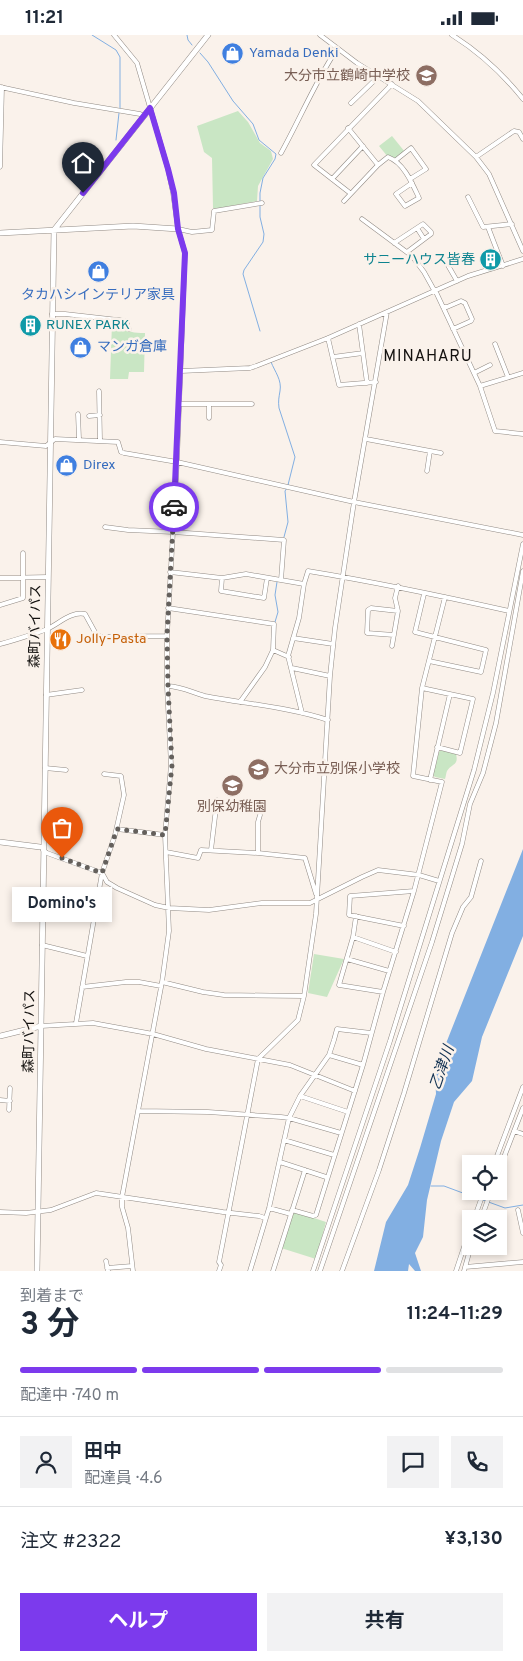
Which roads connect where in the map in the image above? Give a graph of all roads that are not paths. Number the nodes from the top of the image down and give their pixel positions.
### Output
1 (114, 35) edge
2 (320, 35) edge
3 (452, 35) edge
4 (208, 36) edge
5 (337, 49) junction
6 (378, 77) junction
7 (392, 85) junction
8 (1, 87) edge
9 (523, 99) edge
10 (351, 103) dead end
11 (150, 108) junction
12 (144, 116) junction
13 (348, 128) junction
14 (523, 139) edge
15 (362, 146) junction
16 (281, 153) dead end
17 (476, 157) junction
18 (396, 160) junction
19 (378, 165) junction
20 (0, 167) edge
21 (332, 179) junction
22 (411, 181) junction
23 (350, 193) junction
24 (468, 197) dead end
25 (344, 201) dead end
26 (261, 203) dead end
27 (362, 219) dead end
28 (512, 224) junction
29 (488, 227) junction
30 (417, 228) junction
31 (178, 229) junction
32 (54, 230) junction
33 (0, 233) edge
34 (424, 239) junction
35 (394, 243) junction
36 (523, 251) edge
37 (407, 252) junction
38 (442, 255) dead end
39 (523, 259) edge
40 (503, 266) junction
41 (456, 281) junction
42 (435, 290) junction
43 (443, 307) junction
44 (387, 312) junction
45 (52, 314) junction
46 (359, 324) junction
47 (129, 329) dead end
48 (453, 329) junction
49 (328, 338) junction
50 (495, 345) dead end
51 (363, 353) junction
52 (333, 357) junction
53 (490, 365) dead end
54 (181, 371) junction
55 (474, 373) junction
56 (523, 373) edge
57 (508, 377) junction
58 (376, 382) junction
59 (367, 383) junction
60 (480, 386) junction
61 (99, 391) dead end
62 (180, 404) junction
63 (209, 404) junction
64 (252, 404) dead end
65 (78, 415) dead end
66 (89, 415) dead end
67 (100, 415) junction
68 (209, 418) dead end
69 (523, 434) edge
70 (79, 439) junction
71 (366, 439) junction
72 (100, 440) junction
73 (0, 442) edge
74 (50, 442) junction
75 (430, 451) junction
76 (441, 453) dead end
77 (177, 462) junction
78 (427, 471) dead end
79 (354, 502) junction
80 (105, 527) dead end
81 (173, 532) junction
82 (523, 535) edge
83 (523, 544) edge
84 (23, 553) dead end
85 (523, 571) edge
86 (170, 572) junction
87 (0, 577) edge
88 (23, 577) junction
89 (48, 577) junction
90 (267, 577) junction
91 (343, 577) junction
92 (222, 578) junction
93 (281, 580) junction
94 (304, 584) junction
95 (398, 586) junction
96 (424, 594) junction
97 (445, 597) junction
98 (0, 605) edge
99 (168, 608) junction
100 (398, 611) junction
101 (509, 611) junction
102 (47, 629) junction
103 (394, 635) junction
104 (167, 636) junction
105 (435, 636) junction
106 (293, 639) junction
107 (0, 644) edge
108 (333, 644) junction
109 (392, 646) dead end
110 (273, 650) junction
111 (289, 657) junction
112 (429, 661) junction
113 (292, 668) junction
114 (330, 676) junction
115 (168, 687) junction
116 (422, 688) junction
117 (82, 691) dead end
118 (450, 694) junction
119 (46, 695) junction
120 (240, 703) junction
121 (302, 713) junction
122 (328, 720) junction
123 (437, 747) junction
124 (45, 768) junction
125 (66, 770) dead end
126 (104, 774) dead end
127 (430, 780) junction
128 (217, 800) dead end
129 (260, 815) dead end
130 (117, 829) junction
131 (165, 835) junction
132 (0, 842) edge
133 (42, 849) junction
134 (211, 850) junction
135 (166, 852) junction
136 (258, 853) junction
137 (481, 861) dead end
138 (102, 873) junction
139 (419, 875) junction
140 (439, 881) junction
141 (414, 891) junction
142 (317, 895) junction
143 (317, 901) junction
144 (169, 908) junction
145 (356, 916) junction
146 (404, 926) junction
147 (353, 937) junction
148 (42, 945) junction
149 (396, 952) junction
150 (86, 956) junction
151 (347, 959) junction
152 (389, 971) junction
153 (162, 984) junction
154 (82, 987) junction
155 (383, 992) junction
156 (304, 996) junction
157 (76, 1023) junction
158 (41, 1026) junction
159 (371, 1033) junction
160 (153, 1034) junction
161 (0, 1036) edge
162 (329, 1055) junction
163 (258, 1059) junction
164 (363, 1065) junction
165 (314, 1075) junction
166 (523, 1087) edge
167 (10, 1088) dead end
168 (355, 1091) junction
169 (300, 1096) junction
170 (0, 1100) edge
171 (10, 1101) junction
172 (523, 1108) edge
173 (9, 1110) dead end
174 (139, 1111) junction
175 (348, 1111) junction
176 (248, 1115) junction
177 (289, 1118) junction
178 (514, 1131) junction
179 (341, 1133) junction
180 (523, 1134) edge
181 (284, 1141) junction
182 (334, 1155) junction
183 (497, 1155) edge
184 (505, 1155) edge
185 (280, 1162) junction
186 (305, 1170) junction
187 (326, 1177) junction
188 (122, 1197) junction
189 (269, 1208) junction
190 (38, 1211) junction
191 (518, 1211) dead end
192 (0, 1212) edge
193 (291, 1212) junction
194 (228, 1213) junction
195 (265, 1218) junction
196 (523, 1233) edge
197 (462, 1253) edge
198 (468, 1255) edge
199 (106, 1261) dead end
200 (523, 1262) edge
201 (107, 1269) edge
202 (132, 1269) edge
203 (464, 1269) edge
204 (37, 1271) edge
205 (220, 1271) edge
206 (250, 1271) edge
207 (273, 1271) edge
208 (313, 1271) edge
209 (320, 1271) edge
210 (342, 1271) edge
211 (456, 1271) edge

1 - 11 street
2 - 5 street
3 - 9 street
4 - 11 main road
5 - 6 street
5 - 16 street
6 - 7 street
6 - 10 street
7 - 13 street
7 - 17 street
8 - 12 street
8 - 20 street
11 - 12 main road
11 - 31 street
12 - 32 main road
13 - 15 street
13 - 21 street
14 - 17 street
15 - 19 street
15 - 21 street
17 - 28 street
18 - 19 street
18 - 22 street
18 - 22 street
19 - 23 street
21 - 23 street
22 - 22 street
23 - 25 street
24 - 29 street
26 - 31 street
27 - 35 street
28 - 29 street
28 - 36 street
29 - 40 street
30 - 34 street
30 - 34 street
30 - 35 street
31 - 32 main road
31 - 54 street
32 - 33 main road
32 - 45 main road, 森町バイパス
34 - 37 street
35 - 37 street
37 - 42 street
38 - 41 street
39 - 40 street
40 - 41 street
41 - 42 street
42 - 43 street
42 - 44 street
43 - 48 street
43 - 48 street
44 - 46 street
44 - 58 street
45 - 47 street
45 - 74 main road, 森町バイパス
46 - 49 street
46 - 51 street
48 - 55 street
49 - 52 street
49 - 54 street
50 - 57 street
51 - 52 street
51 - 59 street
52 - 59 street
53 - 55 street
54 - 62 street
55 - 60 street
56 - 57 street
57 - 60 street
58 - 59 street
58 - 71 street
60 - 69 street
61 - 67 street
62 - 63 street
62 - 77 street
63 - 64 street
63 - 68 street
65 - 70 street
66 - 67 street
67 - 72 street
70 - 72 street
70 - 74 street
71 - 75 street
71 - 79 street
72 - 77 street
73 - 74 street
74 - 89 main road, 森町バイパス
75 - 76 street
75 - 78 street
77 - 79 street
77 - 81 street
79 - 82 street
79 - 91 street
80 - 81 street
81 - 86 street
81 - 93 street
83 - 101 street
84 - 88 street
85 - 209 street
86 - 92 street
86 - 99 street
87 - 88 street
88 - 89 street
88 - 98 street
89 - 102 main road, 森町バイパス
90 - 92 street
90 - 92 street
90 - 93 street
91 - 94 street
91 - 95 street
91 - 108 street
93 - 94 street
94 - 106 street
95 - 96 street
95 - 100 street
96 - 97 street
96 - 105 street
97 - 101 street
97 - 105 street
99 - 104 street
99 - 110 street
100 - 103 street
100 - 103 street
101 - 140 street
102 - 104 street
102 - 107 street
102 - 119 main road, 森町バイパス
103 - 109 street
104 - 115 street
105 - 112 street
105 - 112 street
106 - 108 street
106 - 111 street
108 - 114 street
110 - 111 street
110 - 120 street
111 - 113 street
112 - 116 street
113 - 114 street
113 - 121 street
114 - 122 street
115 - 120 street
115 - 131 street
116 - 118 street
116 - 127 street
117 - 119 street
118 - 123 street
118 - 123 street
119 - 124 main road, 森町バイパス
120 - 121 street
121 - 122 street
122 - 142 street
123 - 127 street
124 - 125 street
124 - 133 main road, 森町バイパス
126 - 130 street
127 - 139 street
128 - 134 street
129 - 136 street
130 - 131 street
130 - 138 street
131 - 135 street
132 - 133 main road
133 - 138 street
133 - 148 main road, 森町バイパス
134 - 135 street
134 - 136 street
135 - 144 street
136 - 142 street
137 - 210 street
138 - 144 street
138 - 150 street
139 - 140 street
139 - 141 street
139 - 143 street
140 - 208 street
141 - 145 street
141 - 146 street
142 - 143 street
143 - 144 street
143 - 156 street
144 - 153 street
145 - 146 street
145 - 147 street
146 - 149 street
147 - 149 street
147 - 151 street
148 - 150 street
148 - 158 main road, 森町バイパス
149 - 152 street
150 - 154 street
151 - 152 street
151 - 155 street
152 - 155 street
153 - 154 street
153 - 156 street
153 - 160 street
154 - 157 street
155 - 159 street
156 - 163 street
157 - 158 street
157 - 160 street
158 - 161 main road
158 - 190 main road, 森町バイパス
159 - 162 street
159 - 164 street
160 - 163 street
160 - 174 street
162 - 164 street
162 - 165 street
163 - 165 street
163 - 176 street
164 - 168 street
165 - 168 street
165 - 169 street
166 - 183 street
167 - 171 street
168 - 175 street
169 - 175 street
169 - 177 street
170 - 171 street
171 - 173 street
172 - 178 street
174 - 176 street
174 - 188 street
175 - 179 street
176 - 177 street
176 - 194 street
177 - 179 street
177 - 181 street
178 - 180 street
178 - 184 street
179 - 182 street
181 - 182 street
181 - 185 street
182 - 187 street
185 - 186 street
185 - 189 street
186 - 187 street
186 - 193 street
187 - 193 street
188 - 190 street
188 - 194 street
188 - 202 street
189 - 193 street
189 - 195 street
190 - 192 street
190 - 204 main road, 森町バイパス
191 - 196 street
193 - 207 street
194 - 195 street
194 - 205 street
195 - 206 street
197 - 211 street
198 - 203 street
199 - 201 street
200 - 203 street
201 - 202 street

